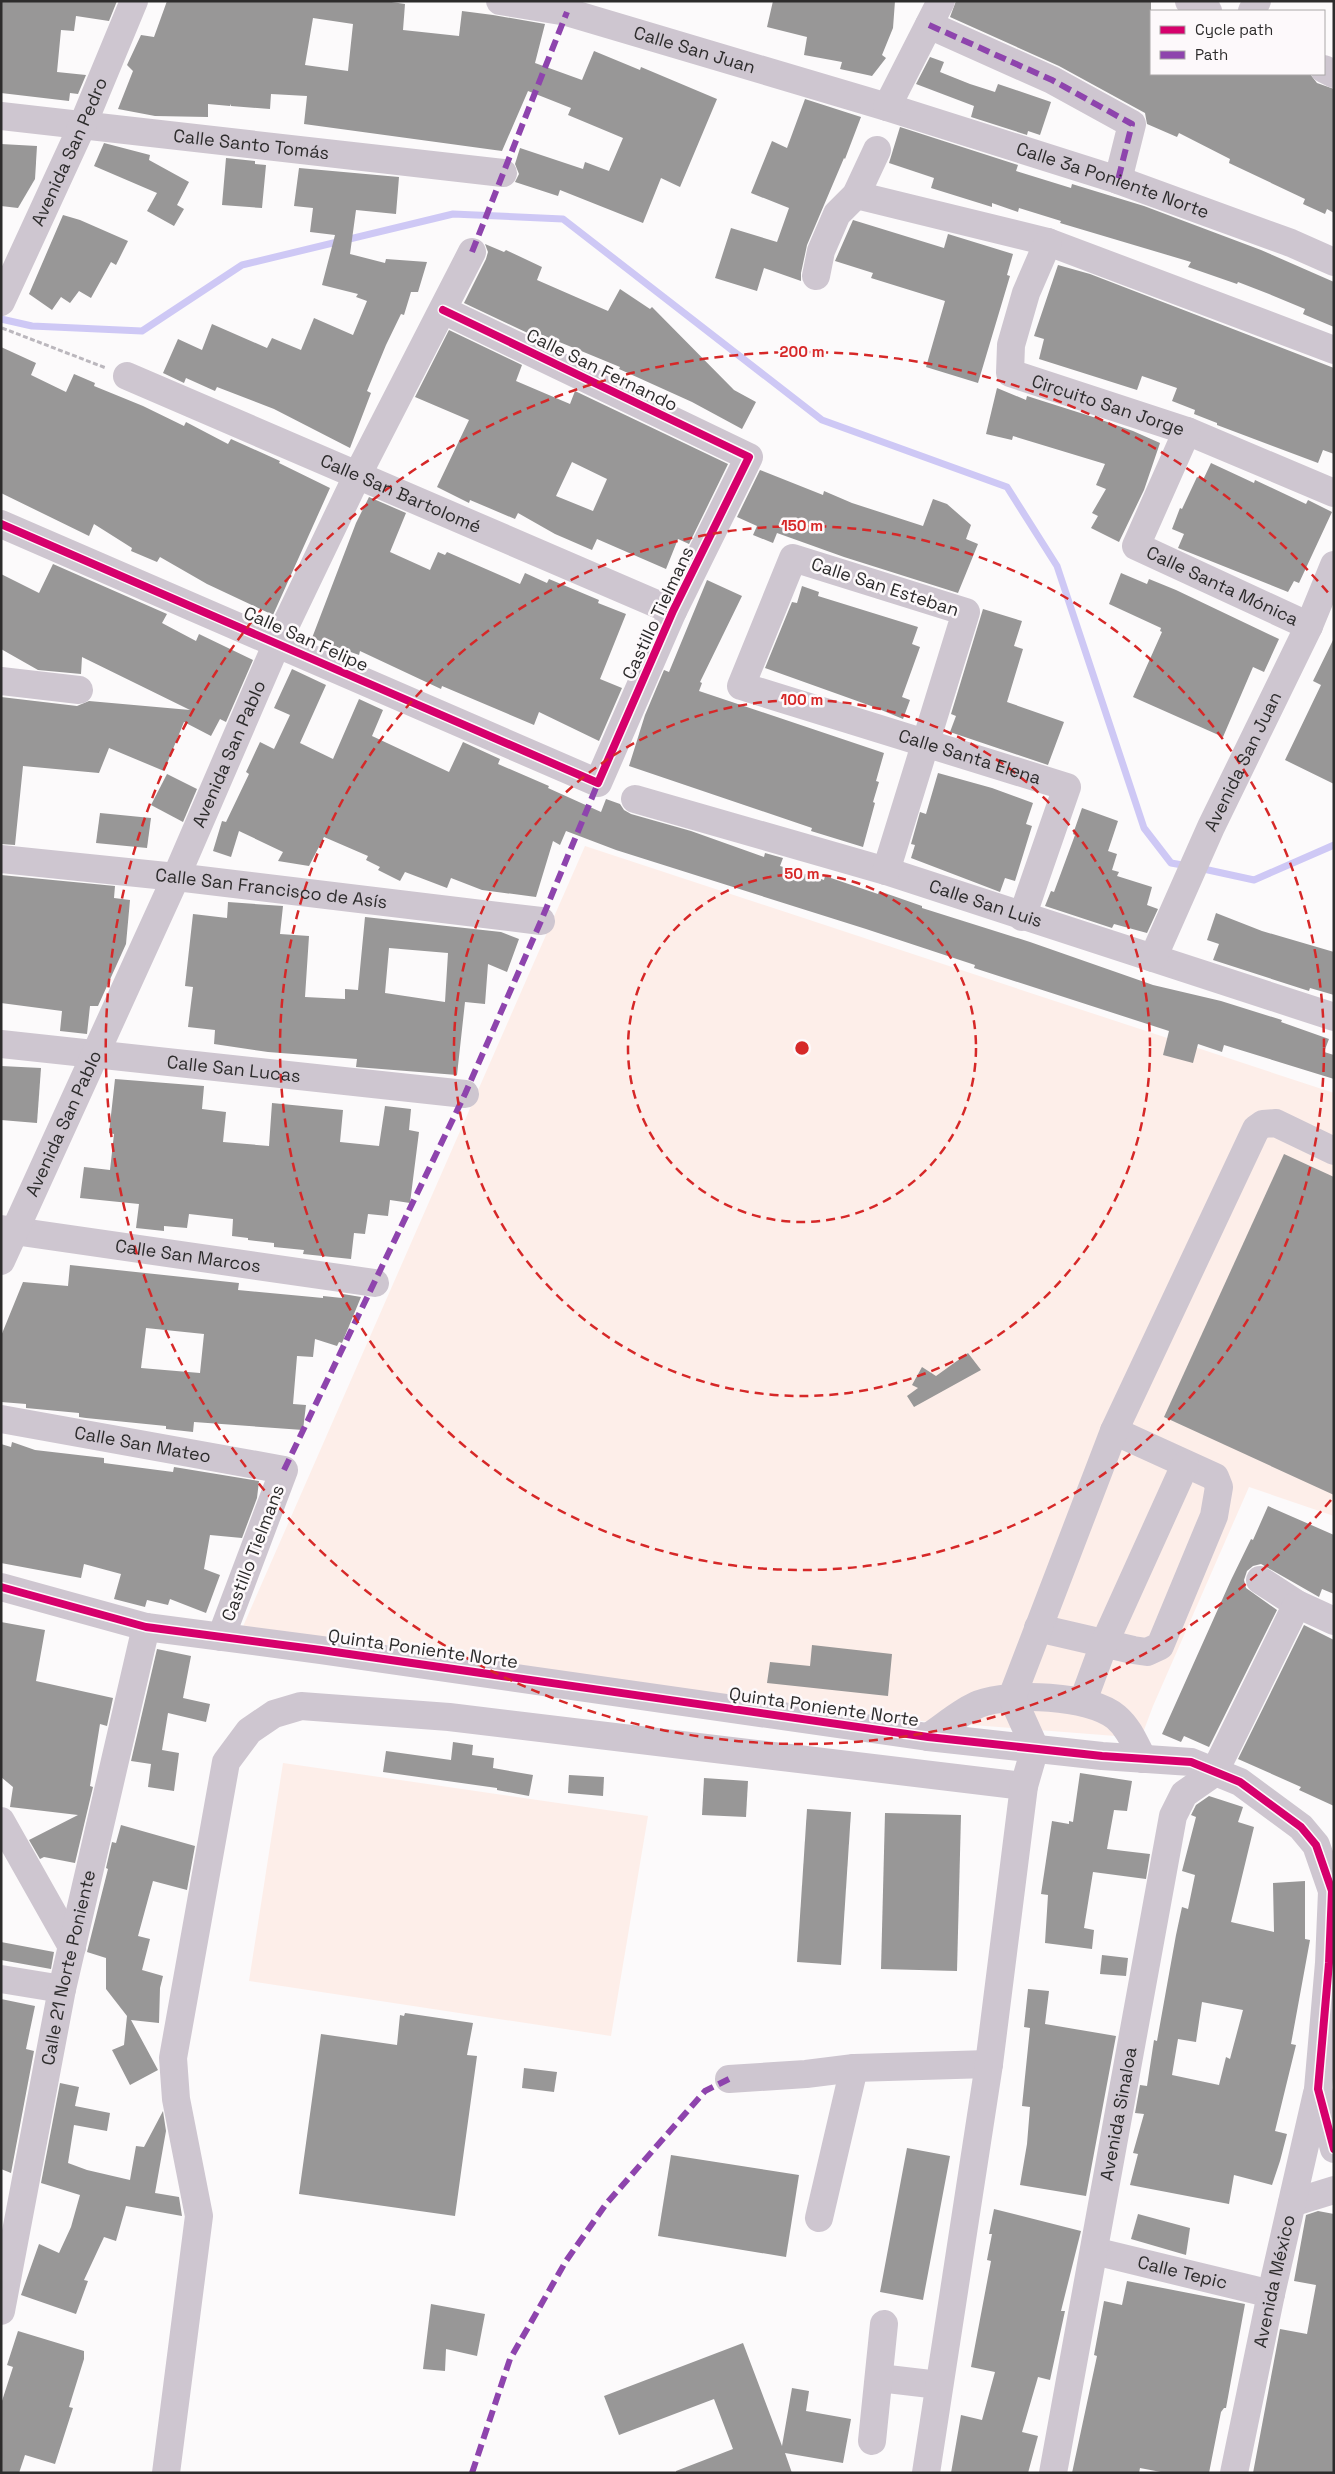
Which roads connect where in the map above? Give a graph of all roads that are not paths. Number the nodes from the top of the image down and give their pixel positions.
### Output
1 (134, 1) edge
2 (500, 1) edge
3 (941, 1) edge
4 (1189, 1) edge
5 (569, 6) edge
6 (1206, 10) edge
7 (929, 25) junction
8 (887, 107) junction
9 (1, 116) edge
10 (83, 124) junction
11 (877, 150) dead end
12 (502, 173) dead end
13 (1118, 180) junction
14 (856, 196) junction
15 (1048, 242) junction
16 (472, 252) dead end
17 (1334, 262) edge
18 (816, 276) dead end
19 (5, 295) edge
20 (443, 310) junction
21 (1334, 350) edge
22 (127, 376) road end
23 (1187, 432) junction
24 (749, 457) joint
25 (357, 476) junction
26 (1334, 493) edge
27 (1, 524) edge
28 (1334, 565) edge
29 (673, 610) junction
30 (1309, 626) junction
31 (277, 643) junction
32 (1, 681) edge
33 (741, 686) joint
34 (79, 690) dead end
35 (924, 744) junction
36 (598, 783) joint
37 (635, 799) dead end
38 (1, 859) edge
39 (886, 871) junction
40 (176, 877) junction
41 (1022, 917) junction
42 (541, 921) dead end
43 (1153, 958) junction
44 (1334, 1017) edge
45 (1, 1044) edge
46 (94, 1054) junction
47 (465, 1094) dead end
48 (1334, 1151) edge
49 (8, 1230) edge
50 (1, 1261) edge
51 (375, 1283) dead end
52 (1, 1419) edge
53 (1114, 1431) junction
54 (1185, 1464) junction
55 (284, 1470) joint
56 (1260, 1580) dead end
57 (1, 1587) edge
58 (1297, 1604) junction
59 (1334, 1622) edge
60 (146, 1627) junction
61 (1038, 1628) junction
62 (221, 1637) junction
63 (1104, 1644) junction
64 (1012, 1697) junction
65 (1083, 1701) junction
66 (928, 1738) junction
67 (1035, 1748) junction
68 (1143, 1758) junction
69 (1214, 1773) junction
70 (1024, 1786) junction
71 (1, 1821) edge
72 (1325, 1840) edge
73 (72, 1947) junction
74 (1, 1978) edge
75 (62, 1989) junction
76 (989, 2064) junction
77 (854, 2068) junction
78 (729, 2079) dead end
79 (1318, 2089) junction
80 (1334, 2149) edge
81 (1334, 2190) edge
82 (1292, 2203) junction
83 (819, 2218) dead end
84 (1094, 2251) junction
85 (1271, 2294) junction
86 (1, 2311) edge
87 (884, 2324) dead end
88 (879, 2378) junction
89 (939, 2385) junction
90 (872, 2441) dead end
91 (166, 2473) edge
92 (926, 2473) edge
93 (1053, 2473) edge
94 (1234, 2473) edge

1 - 10 street, Avenida San Pedro
2 - 5 street, Calle San Juan
3 - 7 street
4 - 6 street
5 - 8 street, Calle San Juan
7 - 8 street
7 - 13 street
8 - 13 street, Calle 3a Poniente Norte
9 - 10 street, Calle Santo Tomás
10 - 12 street, Calle Santo Tomás
10 - 19 street, Avenida San Pedro
11 - 14 street
13 - 17 street, Calle 3a Poniente Norte
14 - 15 street
14 - 18 street
15 - 21 street
15 - 23 street, Circuito San Jorge
16 - 20 street, Avenida San Pablo
20 - 24 street, Calle San Fernando
20 - 25 street, Avenida San Pablo
22 - 25 street, Calle San Bartolomé
23 - 26 street, Circuito San Jorge
23 - 30 street, Calle Santa Mónica
24 - 29 street, Castillo Tielmans
25 - 29 street, Calle San Bartolomé
25 - 31 street, Avenida San Pablo
27 - 31 street, Calle San Felipe
28 - 30 street, Avenida San Juan
29 - 36 street, Castillo Tielmans
30 - 43 street, Avenida San Juan
31 - 36 street, Calle San Felipe
31 - 40 street, Avenida San Pablo
32 - 34 street
33 - 35 street, Calle Santa Elena
33 - 35 street, Calle San Esteban
35 - 39 street, Calle San Esteban
35 - 41 street, Calle Santa Elena
37 - 39 street, Calle San Luis
38 - 40 street, Calle San Francisco de Asís
39 - 41 street, Calle San Luis
40 - 42 street, Calle San Francisco de Asís
40 - 46 street, Avenida San Pablo
41 - 43 street, Calle San Luis
43 - 44 street, Calle San Luis
45 - 46 street, Calle San Lucas
46 - 47 street, Calle San Lucas
46 - 49 street, Avenida San Pablo
48 - 53 street
49 - 50 street, Avenida San Pablo
49 - 51 street, Calle San Marcos
52 - 55 street, Calle San Mateo
53 - 54 street
53 - 61 street
54 - 63 street
54 - 63 street
55 - 62 street, Castillo Tielmans
56 - 58 street
57 - 60 street, Quinta Poniente Norte
58 - 59 street
58 - 69 street
60 - 62 street, Quinta Poniente Norte
60 - 73 street, Calle 21 Norte Poniente
61 - 63 street
61 - 64 street
62 - 66 street, Quinta Poniente Norte
63 - 65 street
64 - 65 street
64 - 66 street
64 - 67 street
65 - 68 street
66 - 67 street, Quinta Poniente Norte
67 - 68 street, Quinta Poniente Norte
67 - 70 street
68 - 69 street, Quinta Poniente Norte
69 - 72 street, Quinta Poniente Norte
69 - 84 street, Avenida Sinaloa
70 - 76 street
70 - 91 street
71 - 73 street
72 - 79 street, Quinta Poniente Norte
73 - 75 street, Calle 21 Norte Poniente
74 - 75 street
75 - 86 street, Calle 21 Norte Poniente
76 - 77 street
76 - 89 street
77 - 78 street
77 - 83 street
79 - 80 street, Quinta Poniente Norte
79 - 82 street, Avenida México
81 - 82 street
82 - 85 street, Avenida México
84 - 85 street, Calle Tepic
84 - 93 street, Avenida Sinaloa
85 - 94 street, Avenida México
87 - 88 street
88 - 89 street
88 - 90 street
89 - 92 street

